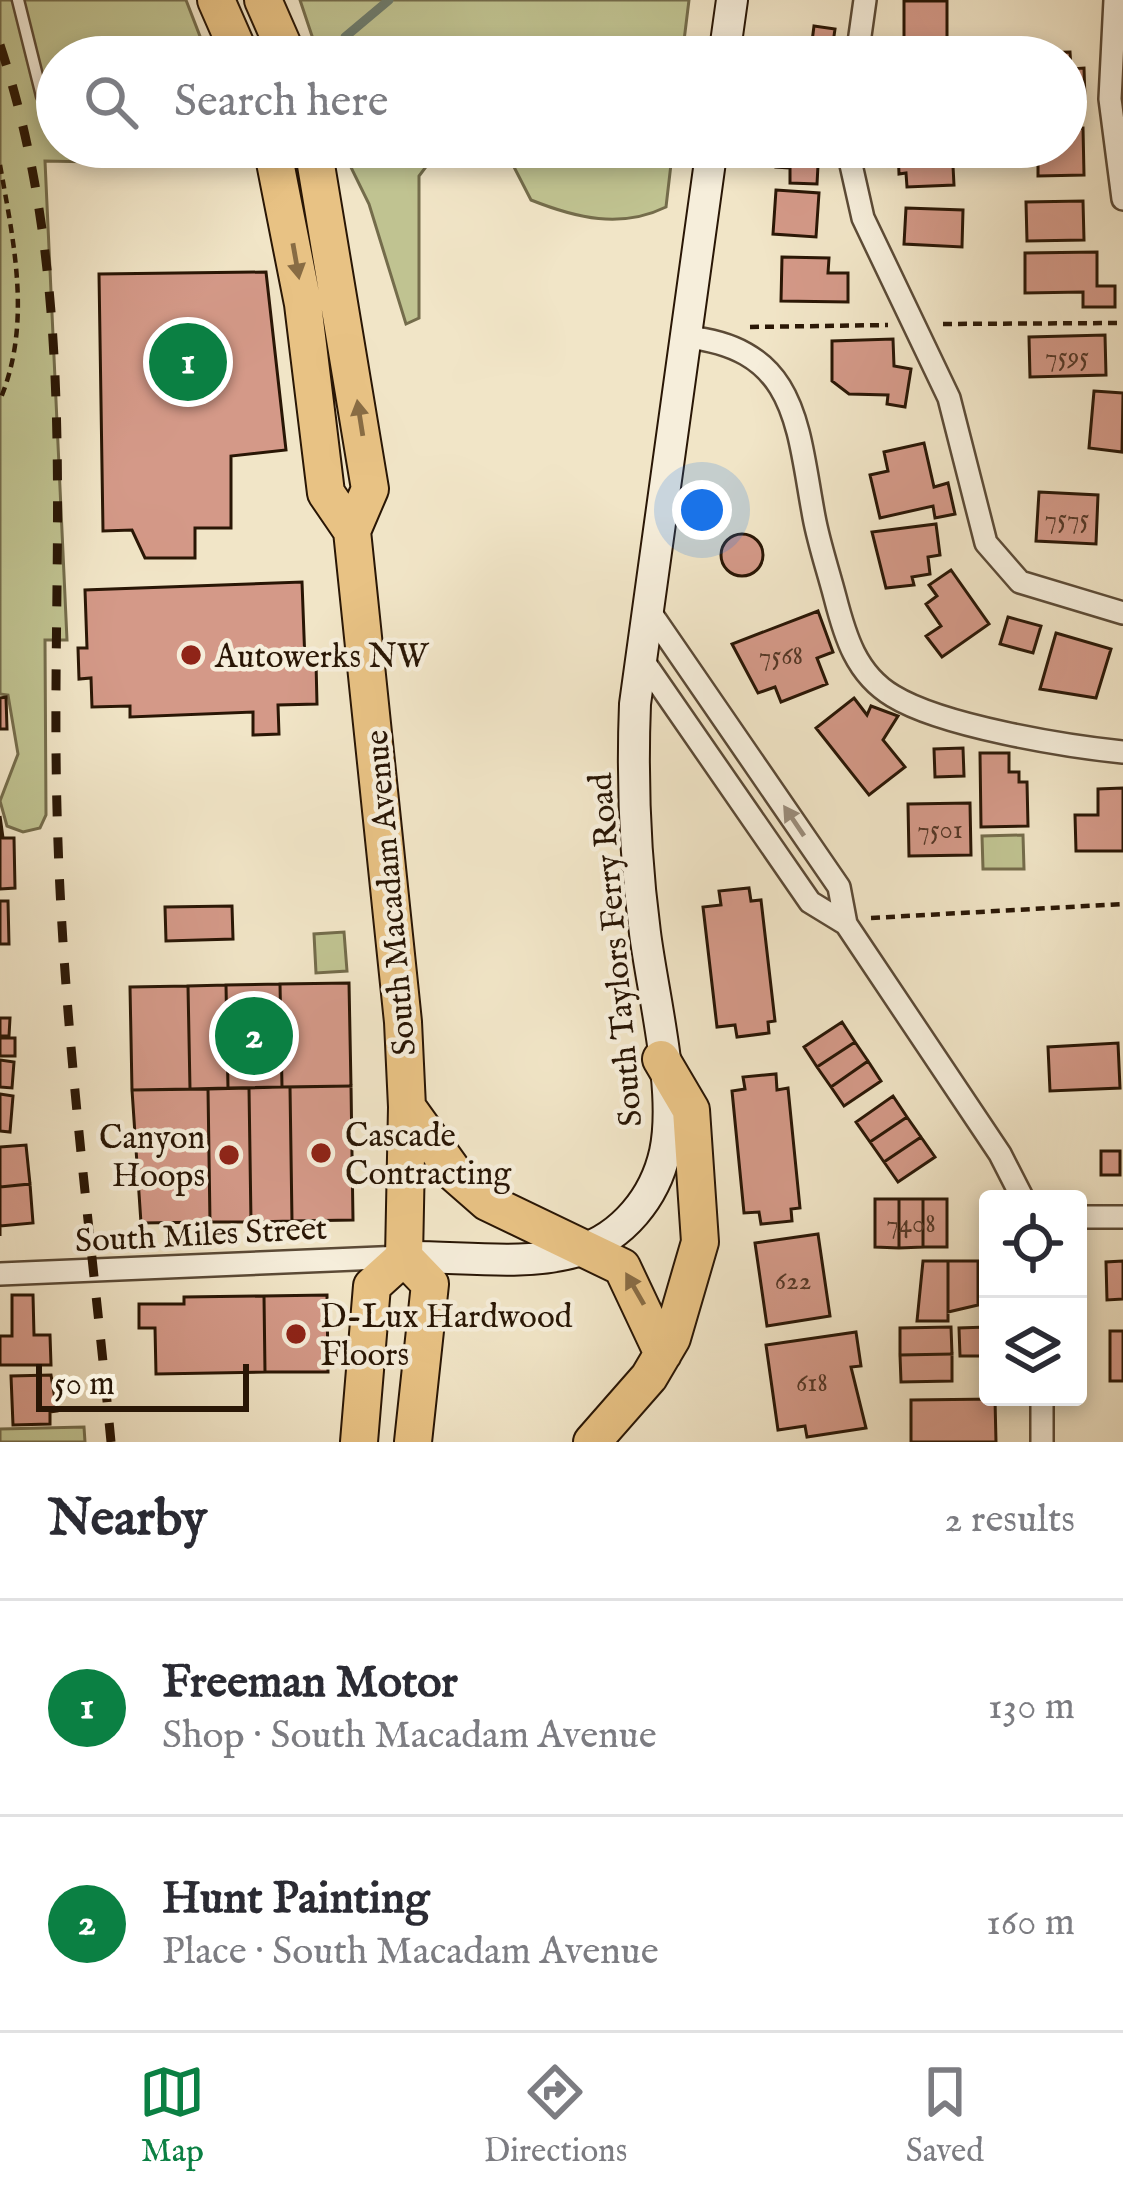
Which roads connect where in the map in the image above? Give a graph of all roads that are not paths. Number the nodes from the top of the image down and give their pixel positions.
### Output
1 (19, 0) edge
2 (216, 0) edge
3 (263, 0) edge
4 (732, 0) edge
5 (865, 0) edge
6 (1115, 0) edge
7 (232, 36) edge
8 (279, 36) edge
9 (727, 36) edge
10 (860, 36) edge
11 (36, 68) edge
12 (276, 168) edge
13 (310, 168) edge
14 (709, 168) edge
15 (852, 168) edge
16 (1123, 199) edge
17 (687, 337) junction
18 (352, 531) junction
19 (1123, 595) edge
20 (648, 609) junction
21 (1122, 613) edge
22 (642, 659) junction
23 (1123, 752) edge
24 (846, 923) junction
25 (661, 1059) junction
26 (407, 1107) junction
27 (1018, 1190) edge
28 (1087, 1217) edge
29 (1123, 1217) edge
30 (579, 1251) junction
31 (404, 1257) junction
32 (0, 1274) edge
33 (663, 1354) junction
34 (1042, 1406) edge
35 (359, 1442) edge
36 (412, 1442) edge
37 (592, 1442) edge
38 (1042, 1442) edge

1 - 11 lane
2 - 7 main road
3 - 8 main road
4 - 9 main road
5 - 10 street
6 - 16 street
12 -> 18 main road, South Macadam Avenue
18 -> 13 main road, South Macadam Avenue
14 - 17 main road, South Taylors Ferry Road
15 - 21 street
17 - 20 main road, South Taylors Ferry Road
17 - 23 street
18 - 26 main road, South Macadam Avenue
19 - 21 street
20 - 22 main road, South Taylors Ferry Road
24 -> 20 street
22 - 24 street
22 - 25 main road, South Taylors Ferry Road
24 - 27 street
25 - 30 main road, South Taylors Ferry Road
25 - 33 main road
26 - 30 main road
26 - 31 main road, South Macadam Avenue
28 - 29 street
30 - 31 main road
33 -> 30 main road
31 - 32 street, South Miles Street
31 - 35 main road
31 - 36 main road, South Macadam Avenue
33 - 37 main road
34 - 38 street

